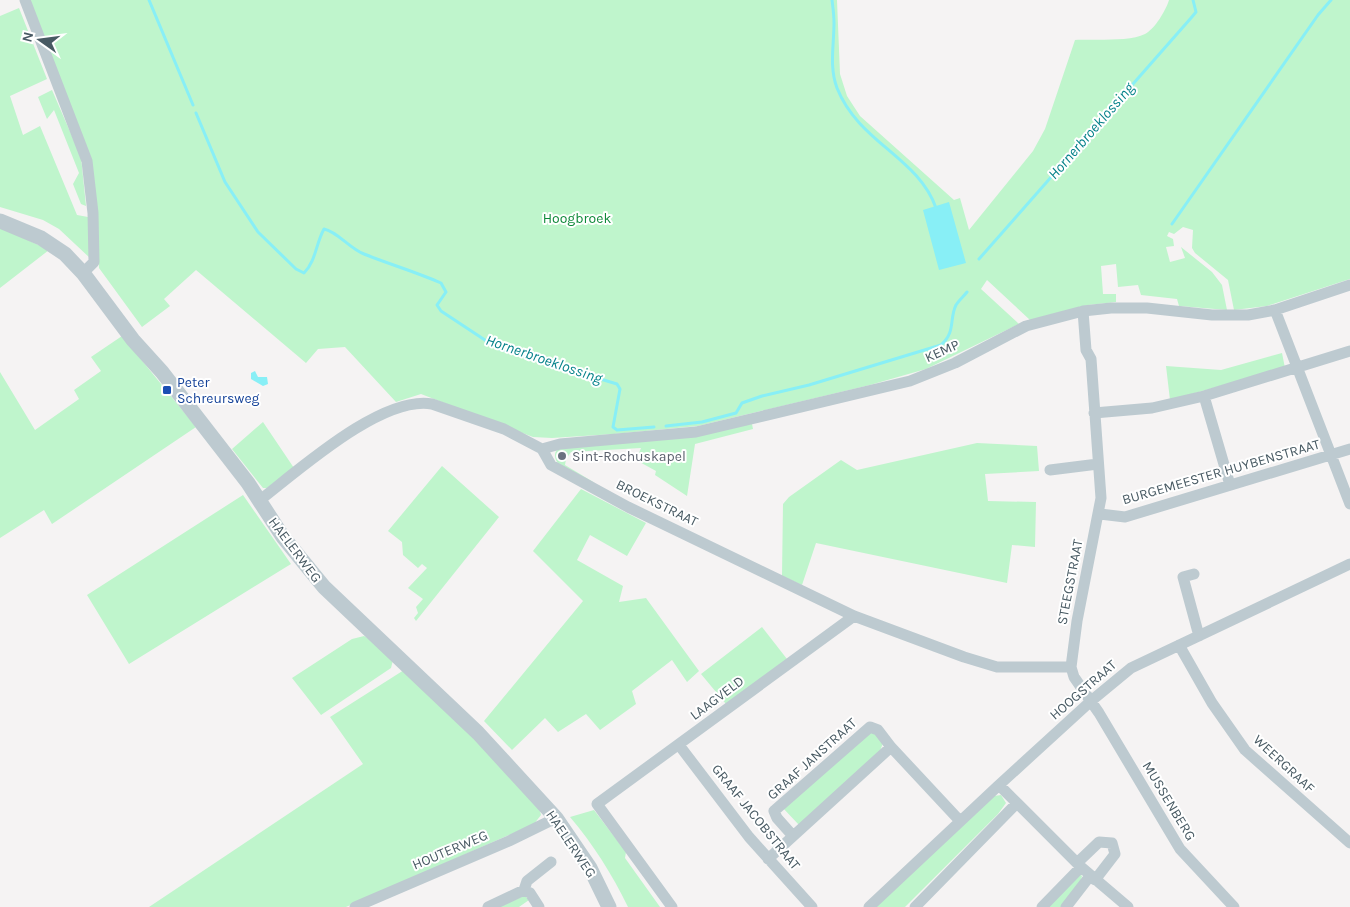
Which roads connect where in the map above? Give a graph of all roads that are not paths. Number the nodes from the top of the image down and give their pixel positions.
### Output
1 (25, 0) edge
2 (0, 221) edge
3 (83, 273) junction
4 (1350, 285) edge
5 (1275, 310) junction
6 (1082, 311) junction
7 (1350, 351) edge
8 (1298, 369) junction
9 (1204, 396) junction
10 (1094, 413) junction
11 (542, 448) junction
12 (1350, 449) edge
13 (1330, 455) junction
14 (1098, 464) junction
15 (1050, 470) dead end
16 (1230, 485) junction
17 (260, 500) junction
18 (1350, 504) edge
19 (1100, 514) junction
20 (1350, 564) edge
21 (1194, 574) dead end
22 (854, 616) junction
23 (1199, 636) junction
24 (1180, 645) junction
25 (1071, 667) junction
26 (1091, 701) junction
27 (679, 745) junction
28 (891, 747) junction
29 (999, 785) junction
30 (1017, 803) junction
31 (556, 818) junction
32 (960, 821) junction
33 (793, 836) junction
34 (1350, 843) edge
35 (768, 859) junction
36 (551, 862) dead end
37 (1079, 865) junction
38 (1093, 878) junction
39 (524, 890) junction
40 (355, 907) edge
41 (488, 907) edge
42 (539, 907) edge
43 (610, 907) edge
44 (672, 907) edge
45 (812, 907) edge
46 (869, 907) edge
47 (915, 907) edge
48 (1042, 907) edge
49 (1066, 907) edge
50 (1128, 907) edge
51 (1234, 907) edge

1 - 3 street
2 - 3 street, HAELERWEG
3 - 17 street, HAELERWEG
4 - 5 street, KEMP
5 - 6 street, KEMP
5 - 8 street
6 - 10 street, STEEGSTRAAT
6 - 11 street, KEMP
7 - 8 street
8 - 9 street
8 - 13 street
9 - 10 street
9 - 16 street
10 - 14 street, STEEGSTRAAT
11 - 17 street, BROEKSTRAAT
11 - 22 street, BROEKSTRAAT
12 - 13 street, BURGEMEESTER HUYBENSTRAAT
13 - 16 street, BURGEMEESTER HUYBENSTRAAT
13 - 18 street
14 - 15 street
14 - 19 street, STEEGSTRAAT
16 - 19 street, BURGEMEESTER HUYBENSTRAAT
17 - 31 street, HAELERWEG
19 - 25 street, STEEGSTRAAT
20 - 23 street, HOOGSTRAAT
21 - 23 street
22 - 25 street, BROEKSTRAAT
22 - 27 street, LAAGVELD
23 - 24 street, HOOGSTRAAT
24 - 26 street, HOOGSTRAAT
24 - 34 street, WEERGRAAF
25 - 26 street
26 - 29 street, HOOGSTRAAT
26 - 51 street, MUSSENBERG
27 - 35 street, GRAAF JACOBSTRAAT
27 - 44 street, LAAGVELD
28 - 32 street, GRAAF JANSTRAAT
28 - 33 street
28 - 33 street, GRAAF JANSTRAAT
29 - 30 street
29 - 32 street, HOOGSTRAAT
30 - 37 street
30 - 47 street
31 - 40 street, HOUTERWEG
31 - 43 street, HAELERWEG
32 - 46 street, HOOGSTRAAT
33 - 35 street
35 - 45 street, GRAAF JACOBSTRAAT
36 - 39 street
37 - 38 street
37 - 38 street
37 - 48 street
38 - 49 street
38 - 50 street
39 - 41 street
39 - 42 street

